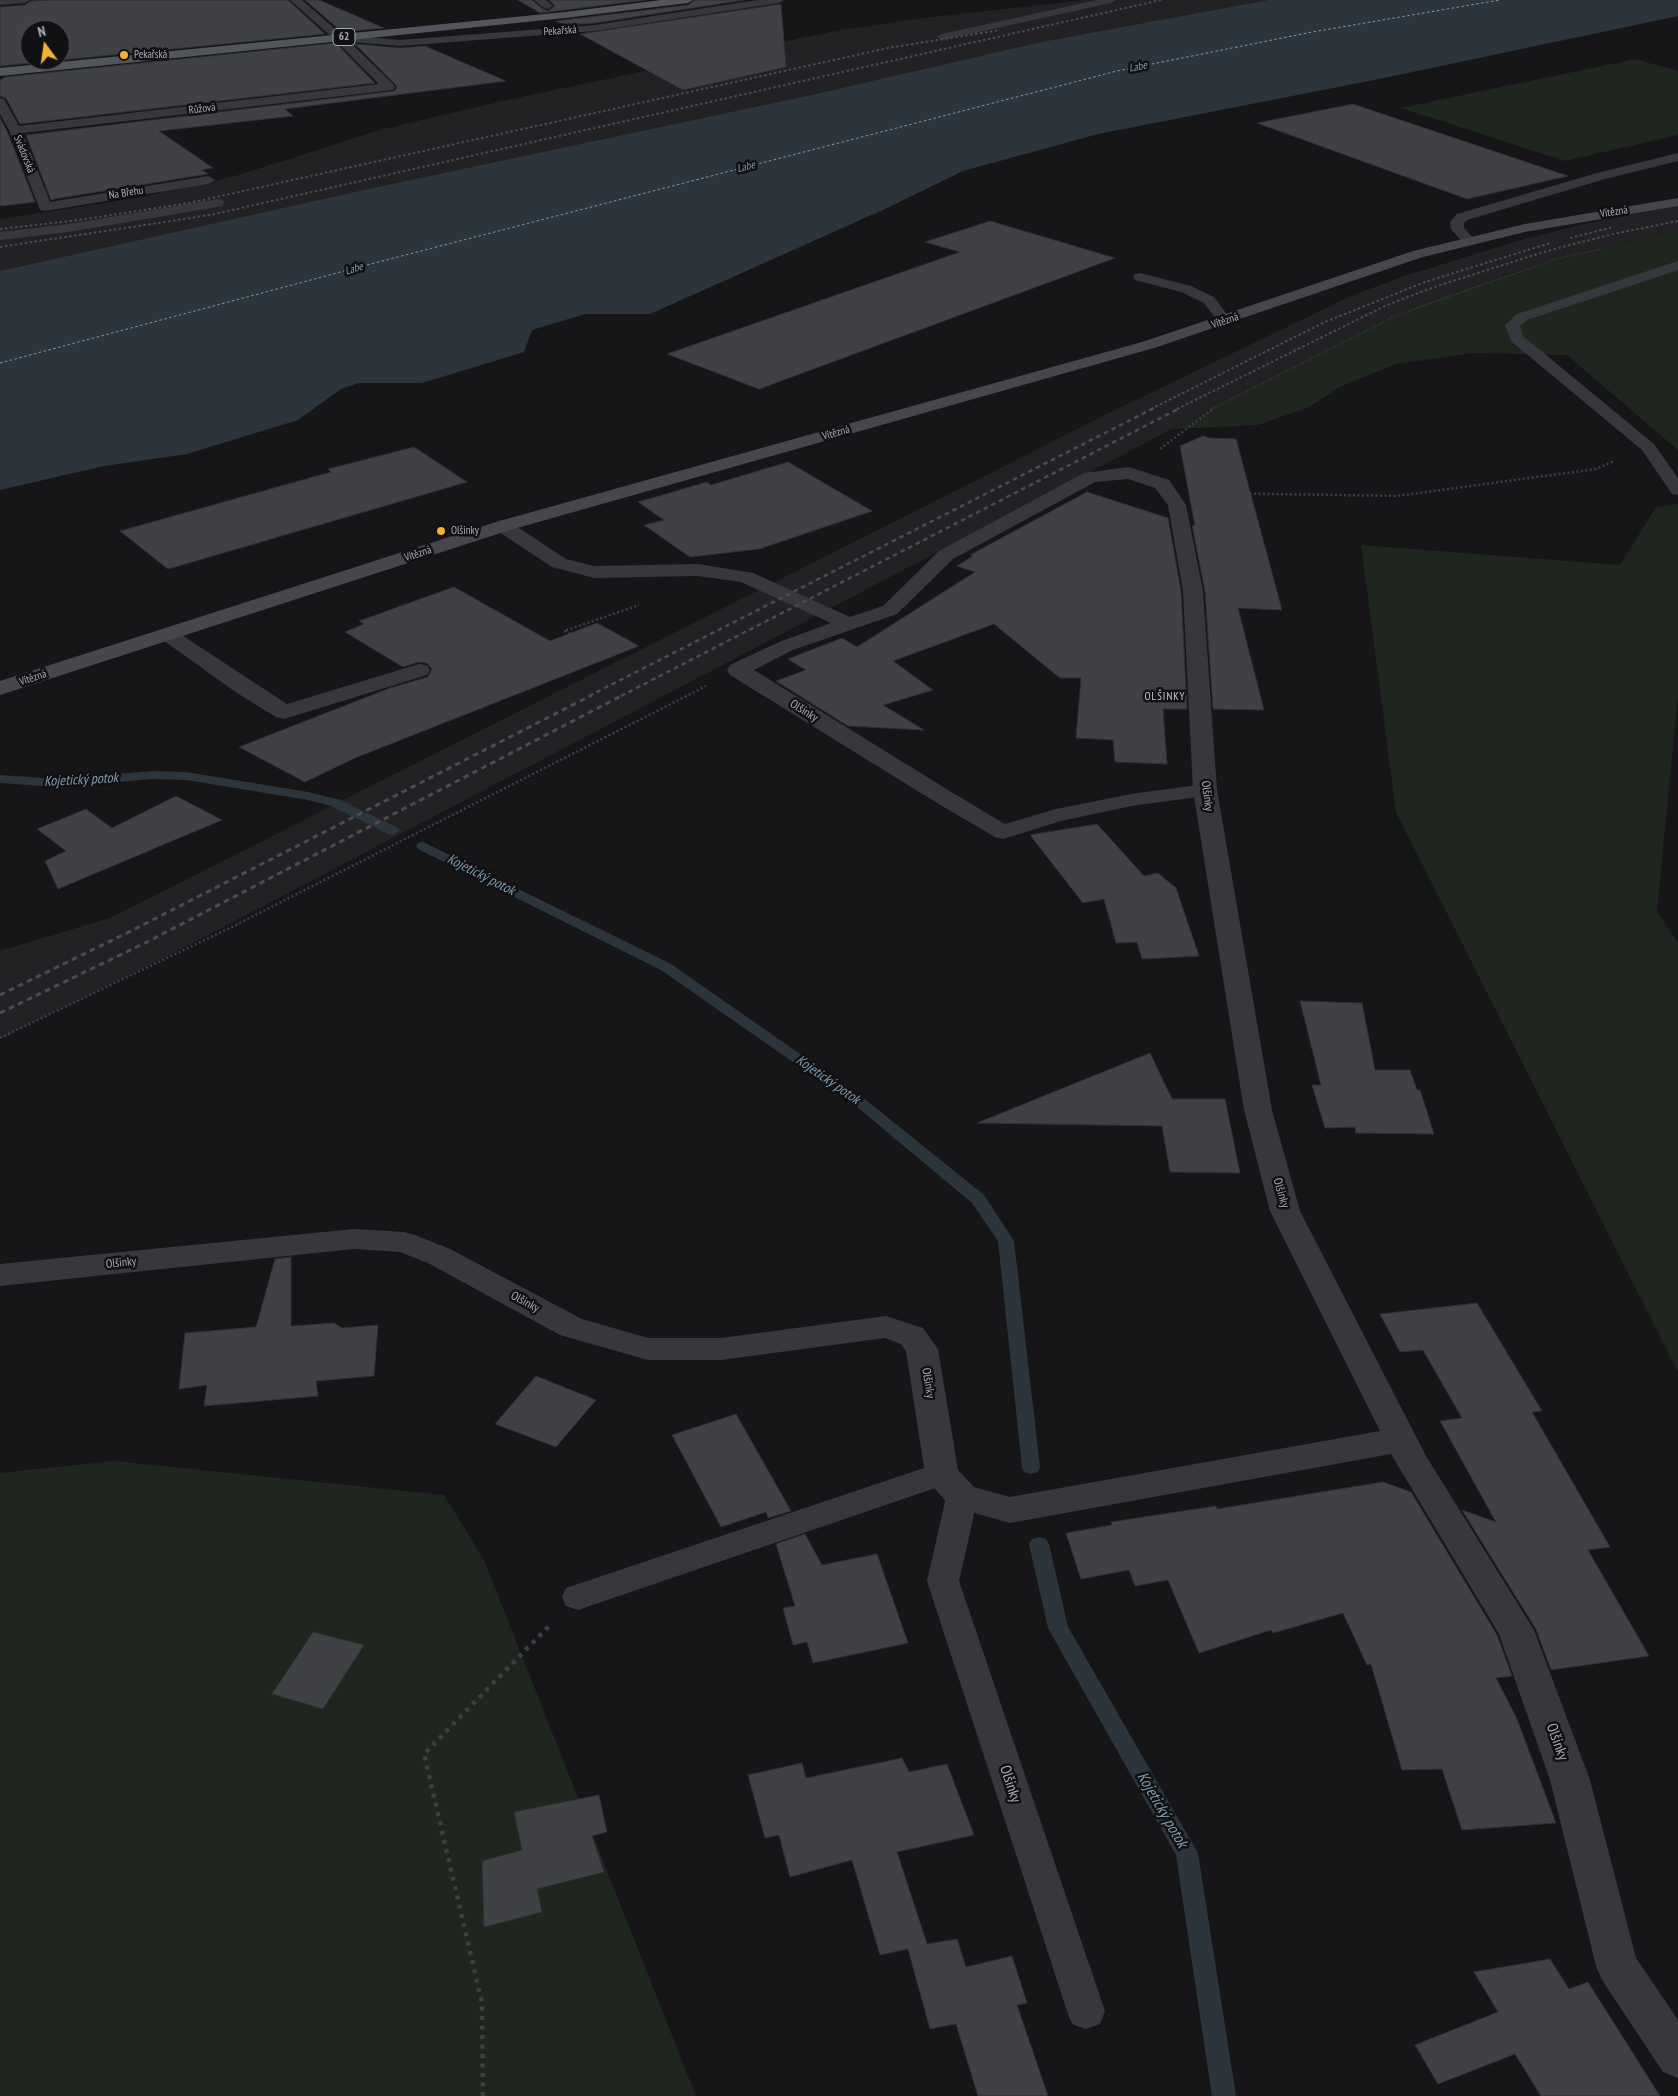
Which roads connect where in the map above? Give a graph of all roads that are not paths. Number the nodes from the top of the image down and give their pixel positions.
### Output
1 (25, 0) edge
2 (295, 0) edge
3 (688, 0) edge
4 (779, 0) edge
5 (1111, 0) edge
6 (0, 2) edge
7 (339, 38) junction
8 (942, 38) dead end
9 (0, 72) edge
10 (0, 102) edge
11 (14, 130) junction
12 (1678, 157) edge
13 (208, 180) dead end
14 (1678, 202) edge
15 (218, 203) dead end
16 (45, 207) joint
17 (0, 236) edge
18 (1469, 241) junction
19 (1678, 265) edge
20 (1140, 277) dead end
21 (1225, 321) junction
22 (1678, 490) edge
23 (503, 526) junction
24 (847, 623) junction
25 (168, 634) junction
26 (419, 670) dead end
27 (0, 688) edge
28 (1205, 790) junction
29 (945, 798) joint
30 (0, 1275) edge
31 (1401, 1440) junction
32 (952, 1486) junction
33 (578, 1596) road end
34 (1086, 2011) dead end
35 (1678, 2057) edge

1 - 6 street
2 - 7 street
3 - 7 main road, Pekařská / 62
4 - 7 street, Pekařská
5 - 8 lane
7 - 9 main road, Pekařská / 62
7 - 11 street, Růžová
10 - 11 street, Svádovská
11 - 16 street, Svádovská
12 - 18 lane
13 - 16 street, Na Břehu
14 - 18 main road, Vítězná
15 - 17 lane
18 - 21 main road, Vítězná
19 - 22 lane
20 - 21 lane
21 - 23 main road, Vítězná
23 - 24 street
23 - 25 main road, Vítězná
24 - 28 street, Olšinky
24 - 29 street, Olšinky
25 - 26 street
25 - 27 main road, Vítězná
28 - 29 lane
28 - 31 street, Olšinky
30 - 32 street, Olšinky
31 - 32 street
31 - 35 street, Olšinky
32 - 33 lane
32 - 34 lane, Olšinky

